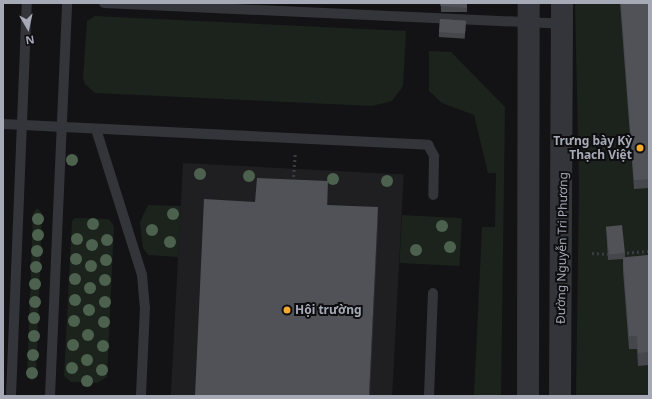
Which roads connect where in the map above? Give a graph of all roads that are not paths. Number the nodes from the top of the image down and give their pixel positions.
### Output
1 (27, 3) edge
2 (67, 3) edge
3 (104, 3) edge
4 (528, 13) edge
5 (562, 13) edge
6 (3, 124) edge
7 (21, 125) junction
8 (61, 127) junction
9 (96, 128) junction
10 (433, 195) dead end
11 (433, 293) dead end
12 (11, 396) edge
13 (50, 396) edge
14 (141, 396) edge
15 (430, 396) edge
16 (528, 396) edge
17 (560, 396) edge

1 - 7 lane
2 - 8 lane
3 - 4 lane
4 - 5 lane
4 - 16 street
5 - 17 street, Đường Nguyễn Tri Phương
6 - 7 lane
7 - 8 lane
7 - 12 lane
8 - 9 lane
8 - 13 lane
9 - 10 lane
9 - 14 lane
11 - 15 lane

